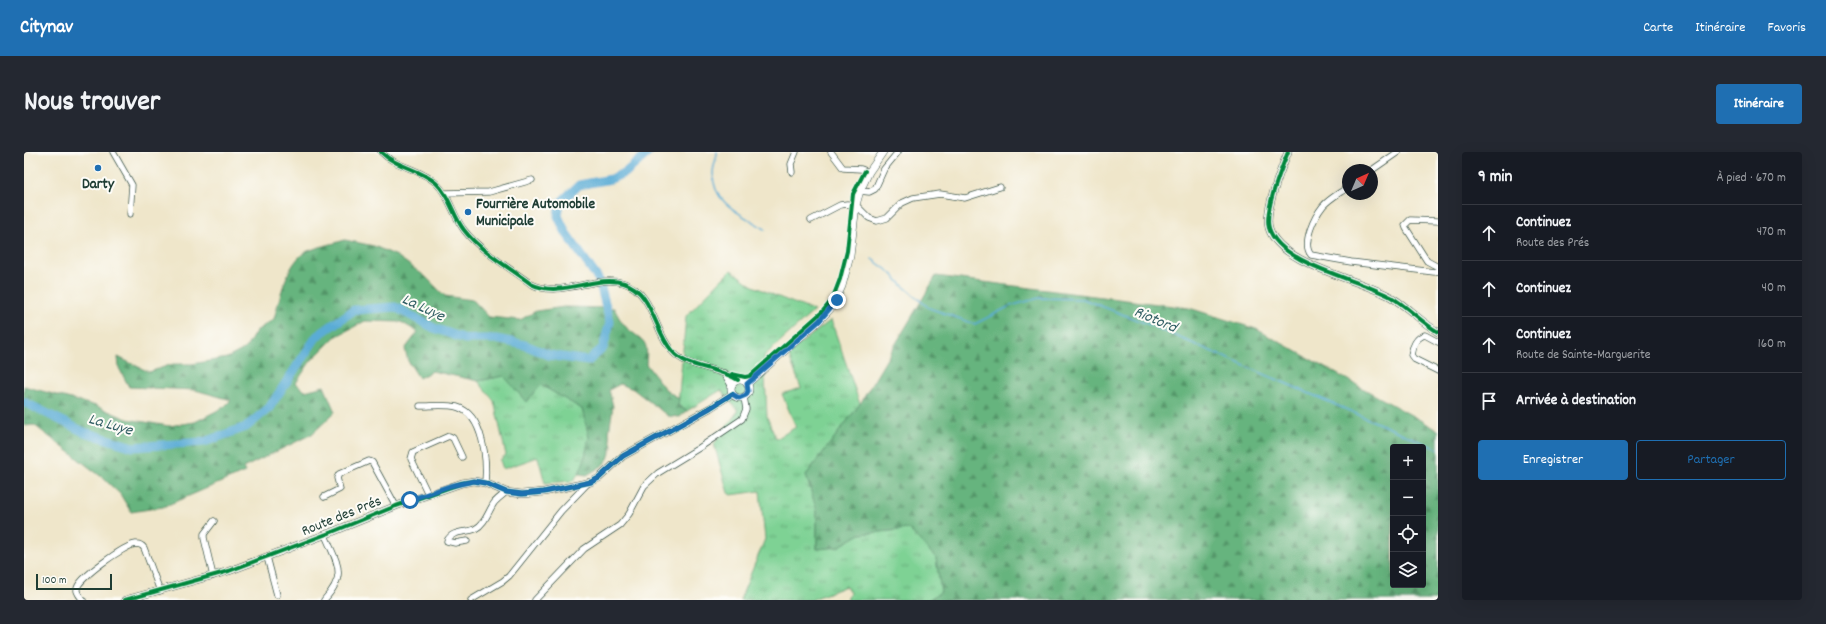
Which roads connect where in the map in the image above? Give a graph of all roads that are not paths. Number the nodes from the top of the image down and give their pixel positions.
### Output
1 (112, 152) edge
2 (381, 152) edge
3 (796, 152) edge
4 (831, 152) edge
5 (883, 152) edge
6 (898, 152) edge
7 (1288, 152) edge
8 (1398, 152) edge
9 (1378, 166) edge
10 (792, 172) dead end
11 (869, 172) junction
12 (532, 180) dead end
13 (1000, 187) dead end
14 (860, 191) junction
15 (1342, 192) edge
16 (446, 196) junction
17 (856, 205) junction
18 (130, 214) dead end
19 (810, 220) dead end
20 (1438, 221) edge
21 (1438, 267) edge
22 (1438, 271) edge
23 (1438, 332) edge
24 (1438, 342) edge
25 (1438, 371) edge
26 (722, 372) junction
27 (738, 380) junction
28 (747, 384) junction
29 (731, 385) junction
30 (732, 394) junction
31 (744, 397) junction
32 (420, 406) dead end
33 (462, 457) dead end
34 (485, 483) junction
35 (588, 483) junction
36 (506, 492) junction
37 (428, 494) junction
38 (324, 497) dead end
39 (396, 506) junction
40 (214, 521) dead end
41 (325, 535) junction
42 (467, 541) dead end
43 (267, 557) junction
44 (212, 576) junction
45 (160, 591) junction
46 (277, 595) dead end
47 (83, 600) edge
48 (126, 600) edge
49 (324, 600) edge
50 (471, 600) edge
51 (535, 600) edge

1 - 18 street
2 - 16 street
3 - 10 street
4 - 11 street
5 - 11 street
6 - 14 street
7 - 23 street
8 - 9 street
11 - 14 street
12 - 16 street
13 - 17 street
14 - 17 street
15 - 22 street
16 - 26 street
17 - 19 street
17 - 28 street
20 - 21 street
24 - 25 street
26 - 27 street
26 - 29 street
27 - 28 street
27 - 29 street
28 - 31 street
29 - 30 street
30 - 31 street
30 - 35 street, Route des Prés
31 - 51 street
32 - 34 street
33 - 37 street
34 - 36 street, Route des Prés
34 - 37 street, Route des Prés
35 - 36 street, Route des Prés
35 - 50 street
36 - 42 street
37 - 39 street, Route des Prés
38 - 39 street
39 - 41 street, Route des Prés
40 - 44 street
41 - 43 street, Route des Prés
41 - 49 street
43 - 44 street, Route des Prés
43 - 46 street
44 - 45 street, Route des Prés
45 - 47 street
45 - 48 street, Route des Prés

